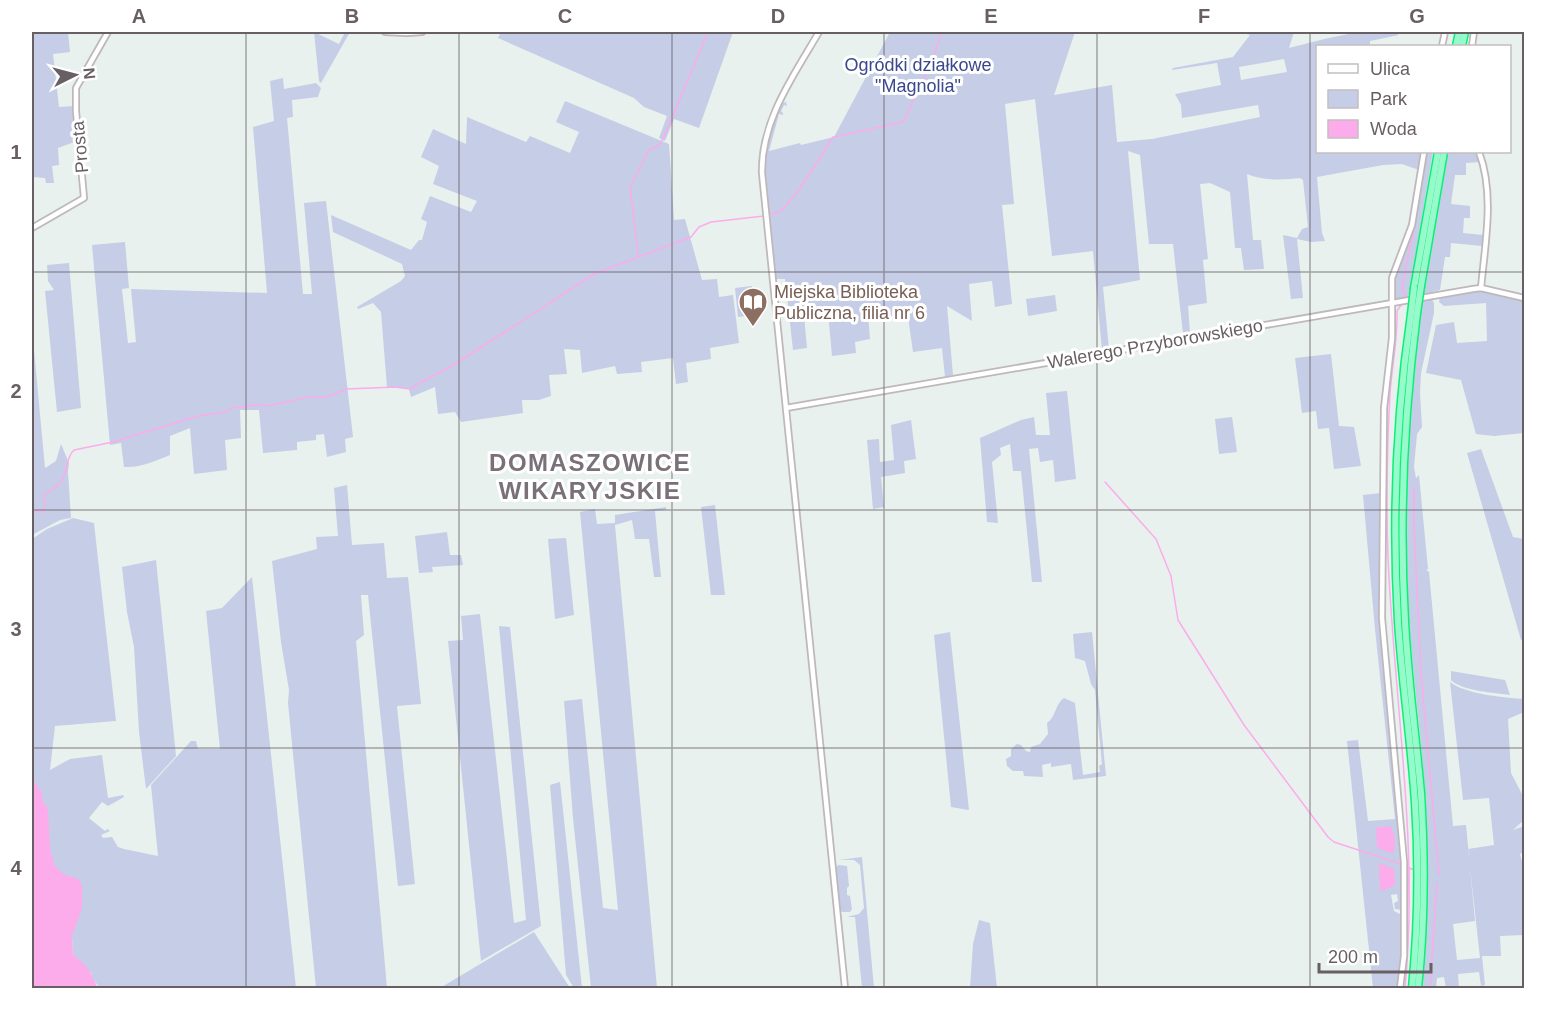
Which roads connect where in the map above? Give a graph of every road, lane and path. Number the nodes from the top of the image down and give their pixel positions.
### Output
1 (108, 32) edge
2 (385, 32) edge
3 (422, 32) edge
4 (819, 32) edge
5 (1424, 153) edge
6 (1438, 153) edge
7 (1444, 153) edge
8 (1479, 153) edge
9 (32, 228) edge
10 (1418, 287) junction
11 (1482, 288) junction
12 (1524, 298) edge
13 (1391, 303) junction
14 (1414, 314) junction
15 (786, 408) junction
16 (845, 988) edge
17 (1400, 988) edge
18 (1412, 988) edge
19 (1418, 988) edge

1 - 9 street, Prosta
2 - 3 street
4 - 15 street
5 - 13 street
6 - 10 highway
7 - 10 highway
8 - 11 street
10 - 14 highway, bridge
11 - 12 street, Walerego Przyborowskiego
11 - 13 street, Walerego Przyborowskiego
13 - 15 street, Walerego Przyborowskiego
13 - 17 street
14 - 18 highway
14 - 19 highway
15 - 16 street

